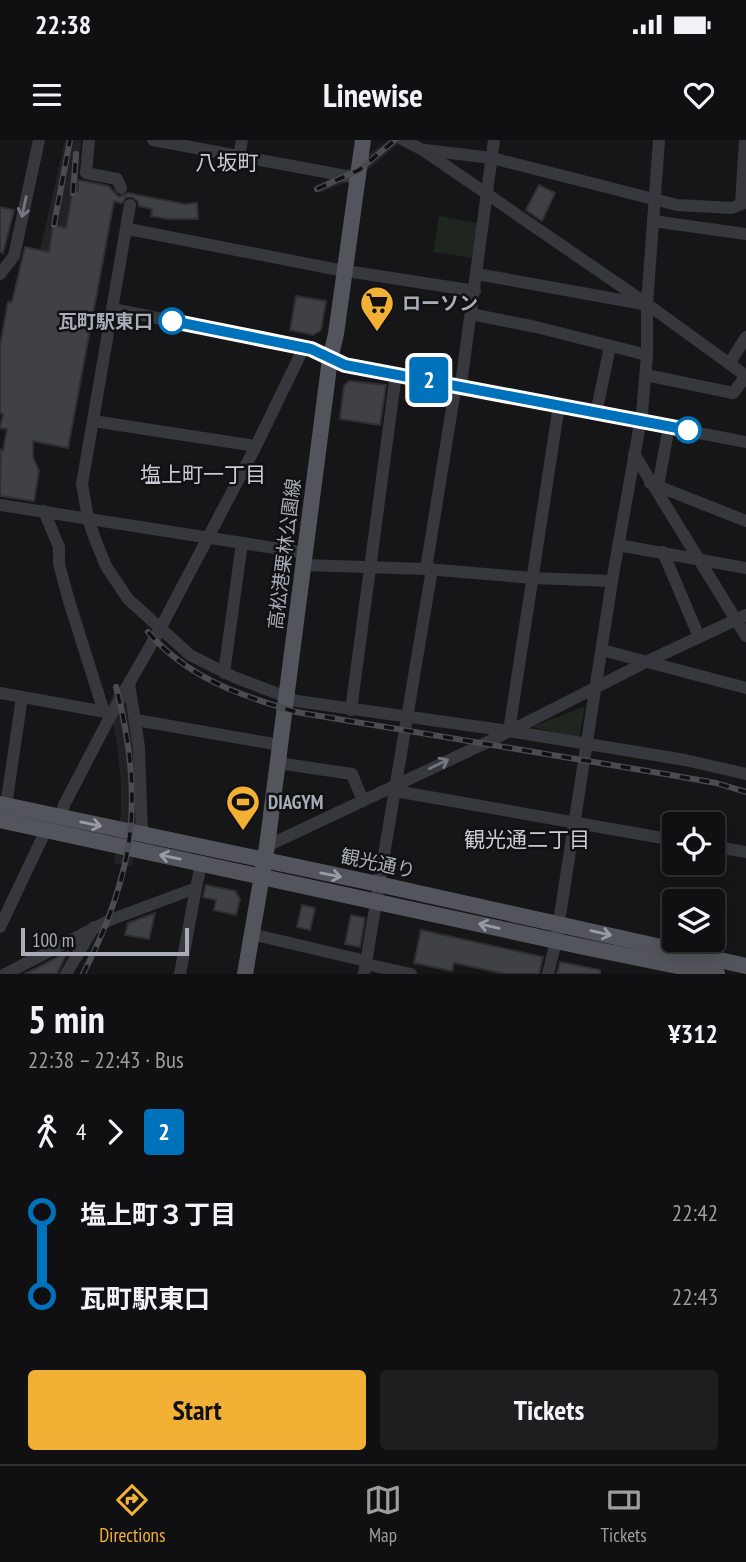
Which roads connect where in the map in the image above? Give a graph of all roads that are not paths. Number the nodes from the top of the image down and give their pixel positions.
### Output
1 (38, 140) edge
2 (89, 140) edge
3 (153, 140) edge
4 (242, 140) edge
5 (363, 140) edge
6 (494, 140) edge
7 (659, 140) edge
8 (745, 140) edge
9 (408, 141) edge
10 (423, 150) junction
11 (239, 158) junction
12 (492, 158) junction
13 (357, 178) junction
14 (121, 188) dead end
15 (488, 197) junction
16 (654, 199) junction
17 (744, 203) edge
18 (130, 205) dead end
19 (653, 221) junction
20 (128, 229) junction
21 (746, 234) edge
22 (345, 270) junction
23 (0, 274) edge
24 (477, 274) junction
25 (475, 290) junction
26 (647, 304) junction
27 (113, 309) junction
28 (471, 314) junction
29 (746, 337) edge
30 (610, 346) junction
31 (304, 347) junction
32 (647, 355) junction
33 (330, 359) junction
34 (729, 364) junction
35 (396, 374) junction
36 (646, 375) junction
37 (746, 376) edge
38 (458, 386) junction
39 (559, 405) junction
40 (596, 414) junction
41 (93, 421) junction
42 (640, 422) junction
43 (667, 437) dead end
44 (746, 442) edge
45 (256, 446) junction
46 (634, 454) junction
47 (654, 484) junction
48 (0, 505) edge
49 (44, 511) junction
50 (88, 518) junction
51 (746, 521) edge
52 (207, 537) junction
53 (242, 543) junction
54 (618, 544) junction
55 (663, 552) junction
56 (305, 559) junction
57 (698, 560) junction
58 (370, 566) junction
59 (746, 568) edge
60 (429, 569) junction
61 (533, 578) junction
62 (612, 581) junction
63 (741, 617) edge
64 (160, 629) junction
65 (746, 636) edge
66 (699, 637) junction
67 (602, 650) junction
68 (648, 661) junction
69 (224, 673) junction
70 (129, 684) junction
71 (746, 688) edge
72 (596, 689) junction
73 (0, 694) edge
74 (22, 697) junction
75 (286, 697) junction
76 (351, 709) junction
77 (108, 712) junction
78 (408, 716) junction
79 (136, 720) junction
80 (509, 731) junction
81 (587, 744) junction
82 (280, 746) junction
83 (278, 763) junction
84 (746, 775) edge
85 (395, 785) junction
86 (363, 801) junction
87 (2, 810) edge
88 (61, 818) junction
89 (575, 823) junction
90 (47, 830) junction
91 (142, 835) junction
92 (662, 837) edge
93 (725, 848) edge
94 (746, 852) edge
95 (264, 861) junction
96 (201, 864) junction
97 (196, 888) junction
98 (377, 892) junction
99 (0, 927) edge
100 (94, 927) junction
101 (557, 933) junction
102 (251, 934) junction
103 (746, 966) edge
104 (365, 967) edge
105 (5, 974) edge
106 (66, 974) edge
107 (180, 974) edge
108 (245, 974) edge
109 (411, 974) edge
110 (548, 974) edge
111 (717, 974) edge

1 -> 23 street
2 - 14 street
3 - 11 street
4 - 11 street
5 - 13 main road, 高松港栗林公園線
6 - 12 street
7 - 16 street
8 - 17 street
9 - 10 street
10 - 12 street
10 - 15 street
11 - 13 street
12 - 15 street
12 - 16 street
13 - 22 main road, 高松港栗林公園線
15 - 24 street
15 - 26 street
16 - 17 street
16 - 19 street
18 - 20 street
19 - 21 street
19 - 26 street
20 - 22 street
20 - 27 street
22 - 25 street
22 - 33 main road, 高松港栗林公園線
24 - 25 street
24 - 26 street
25 - 28 street
26 - 32 street
26 - 34 street
27 - 31 street
27 - 41 street
28 - 30 street
28 - 38 street
29 - 34 street
30 - 32 street
30 - 40 street
31 - 33 street
31 - 45 street
32 - 36 street
33 - 35 street
33 - 56 main road, 高松港栗林公園線
34 - 37 street
35 - 38 street
35 - 58 street
36 - 37 street
36 - 42 street
38 - 39 street
38 - 60 street
39 - 40 street
39 - 61 street
40 - 42 street
41 - 45 street
41 - 50 street
42 - 44 street
42 - 46 street
43 - 47 street
45 - 52 street
46 - 47 street
46 - 54 street
47 - 51 street
47 - 57 street
48 - 49 street
49 - 50 street
49 - 77 street
50 - 52 street
50 - 64 street
52 - 53 street
52 - 64 street
53 - 56 street
53 - 69 street
54 - 55 street
54 - 62 street
55 - 57 street
55 - 66 street
56 - 58 street
56 - 75 main road, 高松港栗林公園線
57 - 59 street
57 - 63 street
58 - 60 street
58 - 76 street
60 - 61 street
60 - 78 street
61 - 62 street
61 - 80 street
62 - 67 street
63 - 65 street
63 - 66 street
64 - 69 street
64 - 70 street
66 - 68 street
67 - 68 street
67 - 72 street
68 - 71 street
68 - 72 street
69 - 75 street
70 - 77 street
70 - 79 street
72 - 80 street
72 - 81 street
73 - 74 street
74 - 77 street
74 - 87 street
75 - 76 street
75 - 82 main road, 高松港栗林公園線
76 - 78 street
77 - 88 street
78 - 80 street
78 - 85 street
79 - 82 street
79 - 91 street
80 - 81 street
85 -> 80 street
81 - 84 street
81 - 89 street
82 - 83 main road, 高松港栗林公園線
83 - 86 street
83 - 95 main road, 高松港栗林公園線
85 - 86 street
85 - 89 street
85 - 98 street
86 - 95 street
87 - 88 main road, 観光通り
87 - 90 main road, 観光通り
88 -> 91 main road, 観光通り
89 - 92 street
89 - 101 street
96 -> 90 main road, 観光通り
90 - 99 street
91 - 95 main road, 観光通り
93 - 94 street
95 - 96 main road, 観光通り
95 - 98 main road, 観光通り
95 - 102 main road, 高松港栗林公園線
96 - 97 street
97 - 100 street
97 - 107 street
98 - 101 main road, 観光通り
98 - 104 street
100 - 105 street
100 - 106 street
101 -> 103 main road, 観光通り
101 - 110 street
101 - 111 main road, 観光通り
102 - 104 street
102 - 108 main road, 高松港栗林公園線
104 - 109 street

